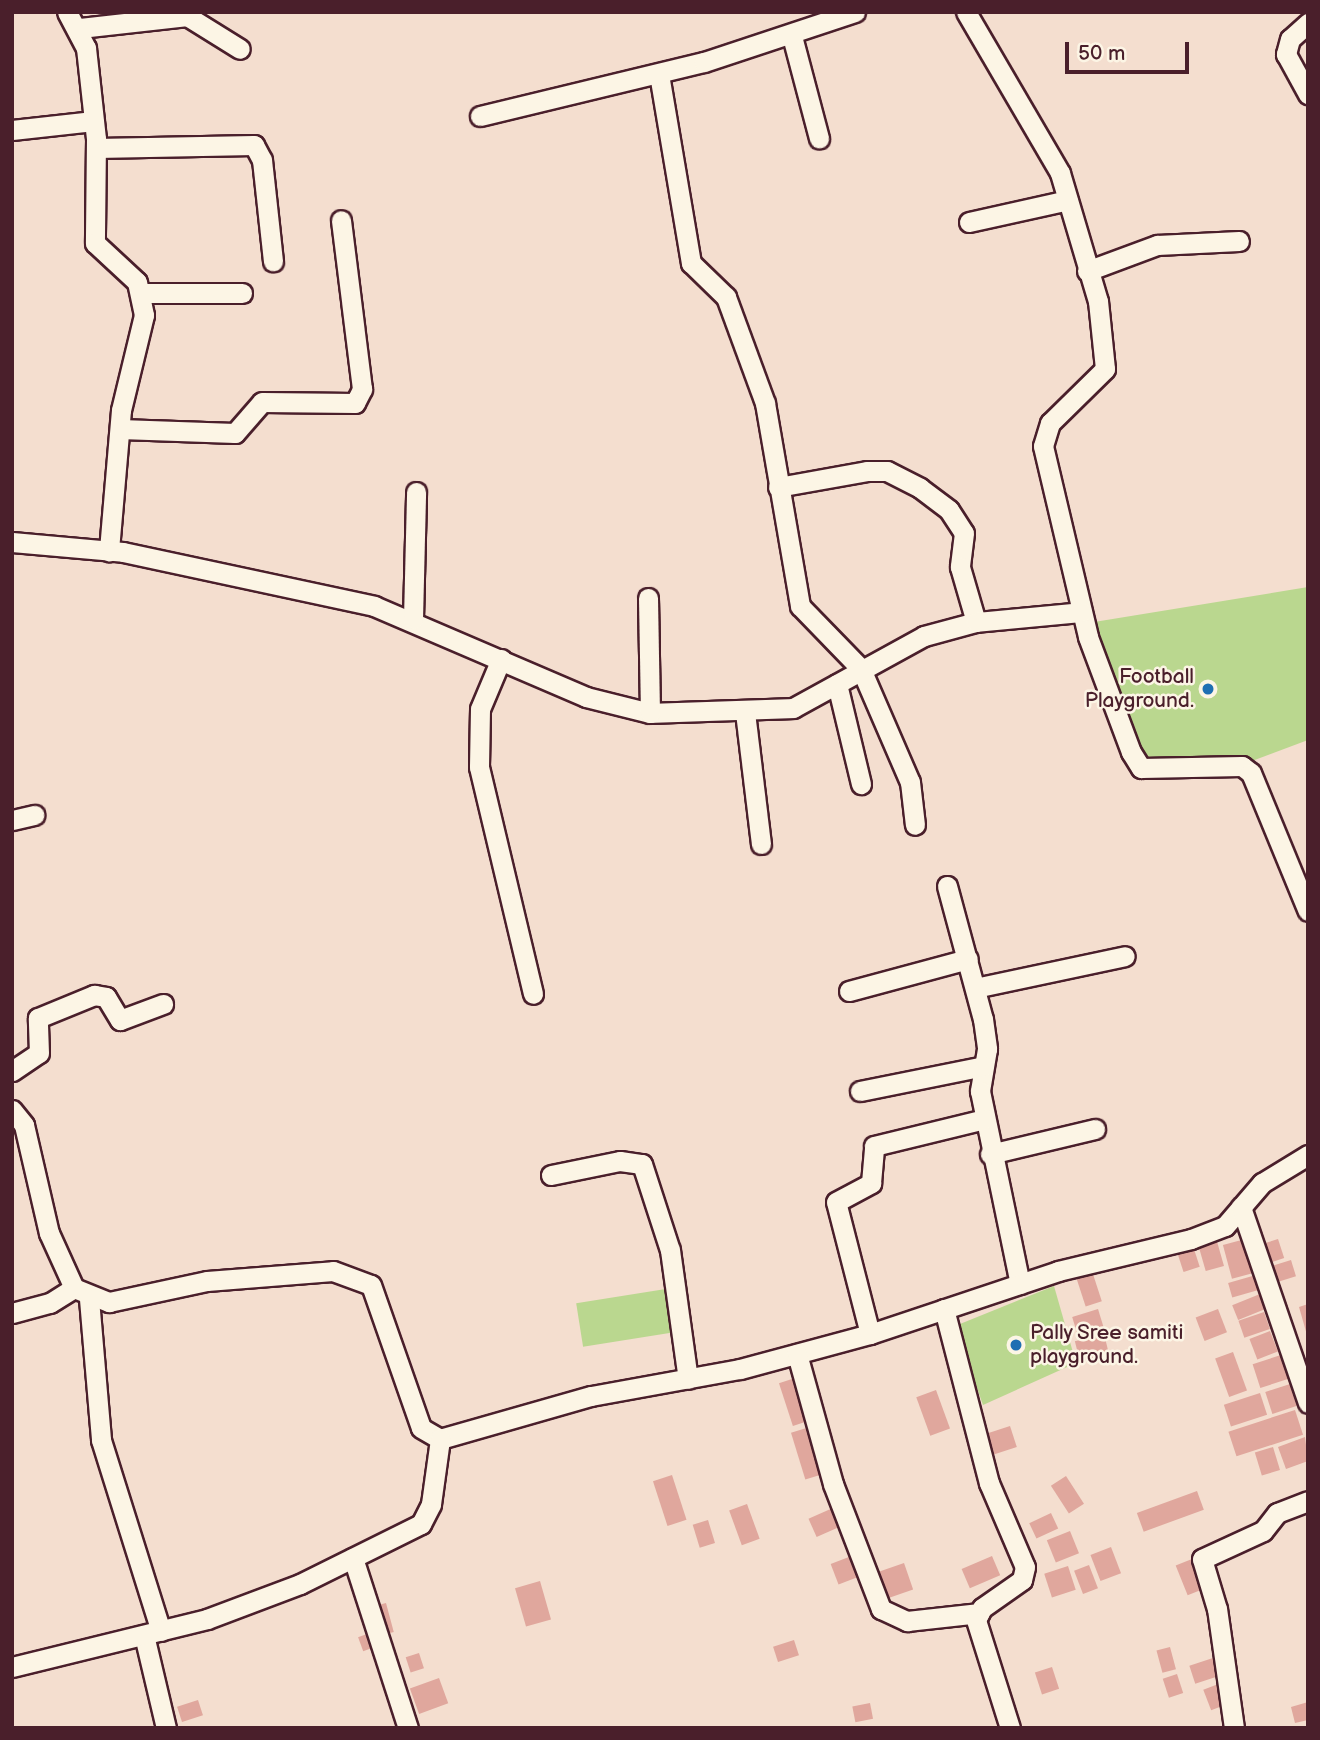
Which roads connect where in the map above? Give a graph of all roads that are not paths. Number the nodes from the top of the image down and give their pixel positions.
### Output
1 (68, 12) edge
2 (855, 12) edge
3 (966, 12) edge
4 (1308, 23) edge
5 (80, 28) junction
6 (792, 36) junction
7 (240, 49) dead end
8 (659, 74) junction
9 (1308, 94) edge
10 (480, 116) dead end
11 (94, 121) junction
12 (12, 130) edge
13 (820, 138) dead end
14 (96, 148) junction
15 (1068, 200) junction
16 (341, 220) dead end
17 (969, 222) dead end
18 (1239, 241) dead end
19 (273, 261) dead end
20 (1087, 271) junction
21 (140, 293) junction
22 (242, 293) dead end
23 (120, 429) junction
24 (778, 487) junction
25 (415, 492) dead end
26 (12, 542) edge
27 (109, 551) junction
28 (648, 598) dead end
29 (1082, 612) junction
30 (413, 619) junction
31 (976, 622) junction
32 (500, 659) junction
33 (861, 668) junction
34 (837, 684) junction
35 (746, 712) junction
36 (650, 713) junction
37 (861, 784) dead end
38 (34, 814) dead end
39 (12, 820) edge
40 (915, 825) dead end
41 (761, 844) dead end
42 (947, 886) dead end
43 (1308, 911) edge
44 (1125, 956) dead end
45 (968, 959) junction
46 (975, 988) junction
47 (849, 991) dead end
48 (533, 994) dead end
49 (163, 1004) dead end
50 (984, 1066) junction
51 (12, 1071) edge
52 (860, 1091) dead end
53 (12, 1110) edge
54 (985, 1119) junction
55 (1095, 1129) dead end
56 (990, 1154) junction
57 (1308, 1155) edge
58 (551, 1175) dead end
59 (1241, 1207) junction
60 (1020, 1284) junction
61 (81, 1294) junction
62 (944, 1309) junction
63 (12, 1312) edge
64 (870, 1334) junction
65 (797, 1354) junction
66 (688, 1379) junction
67 (1308, 1403) edge
68 (440, 1439) junction
69 (1308, 1501) edge
70 (353, 1558) junction
71 (979, 1614) junction
72 (152, 1633) junction
73 (12, 1667) edge
74 (166, 1728) edge
75 (408, 1728) edge
76 (1010, 1728) edge
77 (1234, 1728) edge

1 - 5 street
2 - 6 street
3 - 15 street
4 - 9 street
5 - 7 street
5 - 11 street
6 - 8 street
6 - 13 street
8 - 10 street
8 - 24 street
11 - 12 street
11 - 14 street
14 - 19 street
14 - 21 street
15 - 17 street
15 - 20 street
16 - 23 street
18 - 20 street
20 - 29 street
21 - 22 street
21 - 23 street
23 - 27 street
24 - 31 street
24 - 33 street
25 - 30 street
26 - 27 street
27 - 30 street
28 - 36 street
29 - 31 street
29 - 43 street
30 - 32 street
31 - 33 street
32 - 36 street
32 - 48 street
33 - 34 street
33 - 40 street
34 - 35 street
34 - 37 street
35 - 36 street
35 - 41 street
38 - 39 street
42 - 45 street
44 - 46 street
45 - 46 street
45 - 47 street
46 - 50 street
49 - 51 street
50 - 52 street
50 - 54 street
53 - 61 street
54 - 56 street
54 - 64 street
55 - 56 street
56 - 60 street
57 - 59 street
58 - 66 street
59 - 60 street
59 - 67 street
60 - 62 street
61 - 63 street
61 - 68 street
61 - 72 street
62 - 64 street
62 - 71 street
64 - 65 street
65 - 66 street
65 - 71 street
66 - 68 street
68 - 70 street
69 - 77 street
70 - 72 street
70 - 75 street
71 - 76 street
72 - 73 street
72 - 74 street

